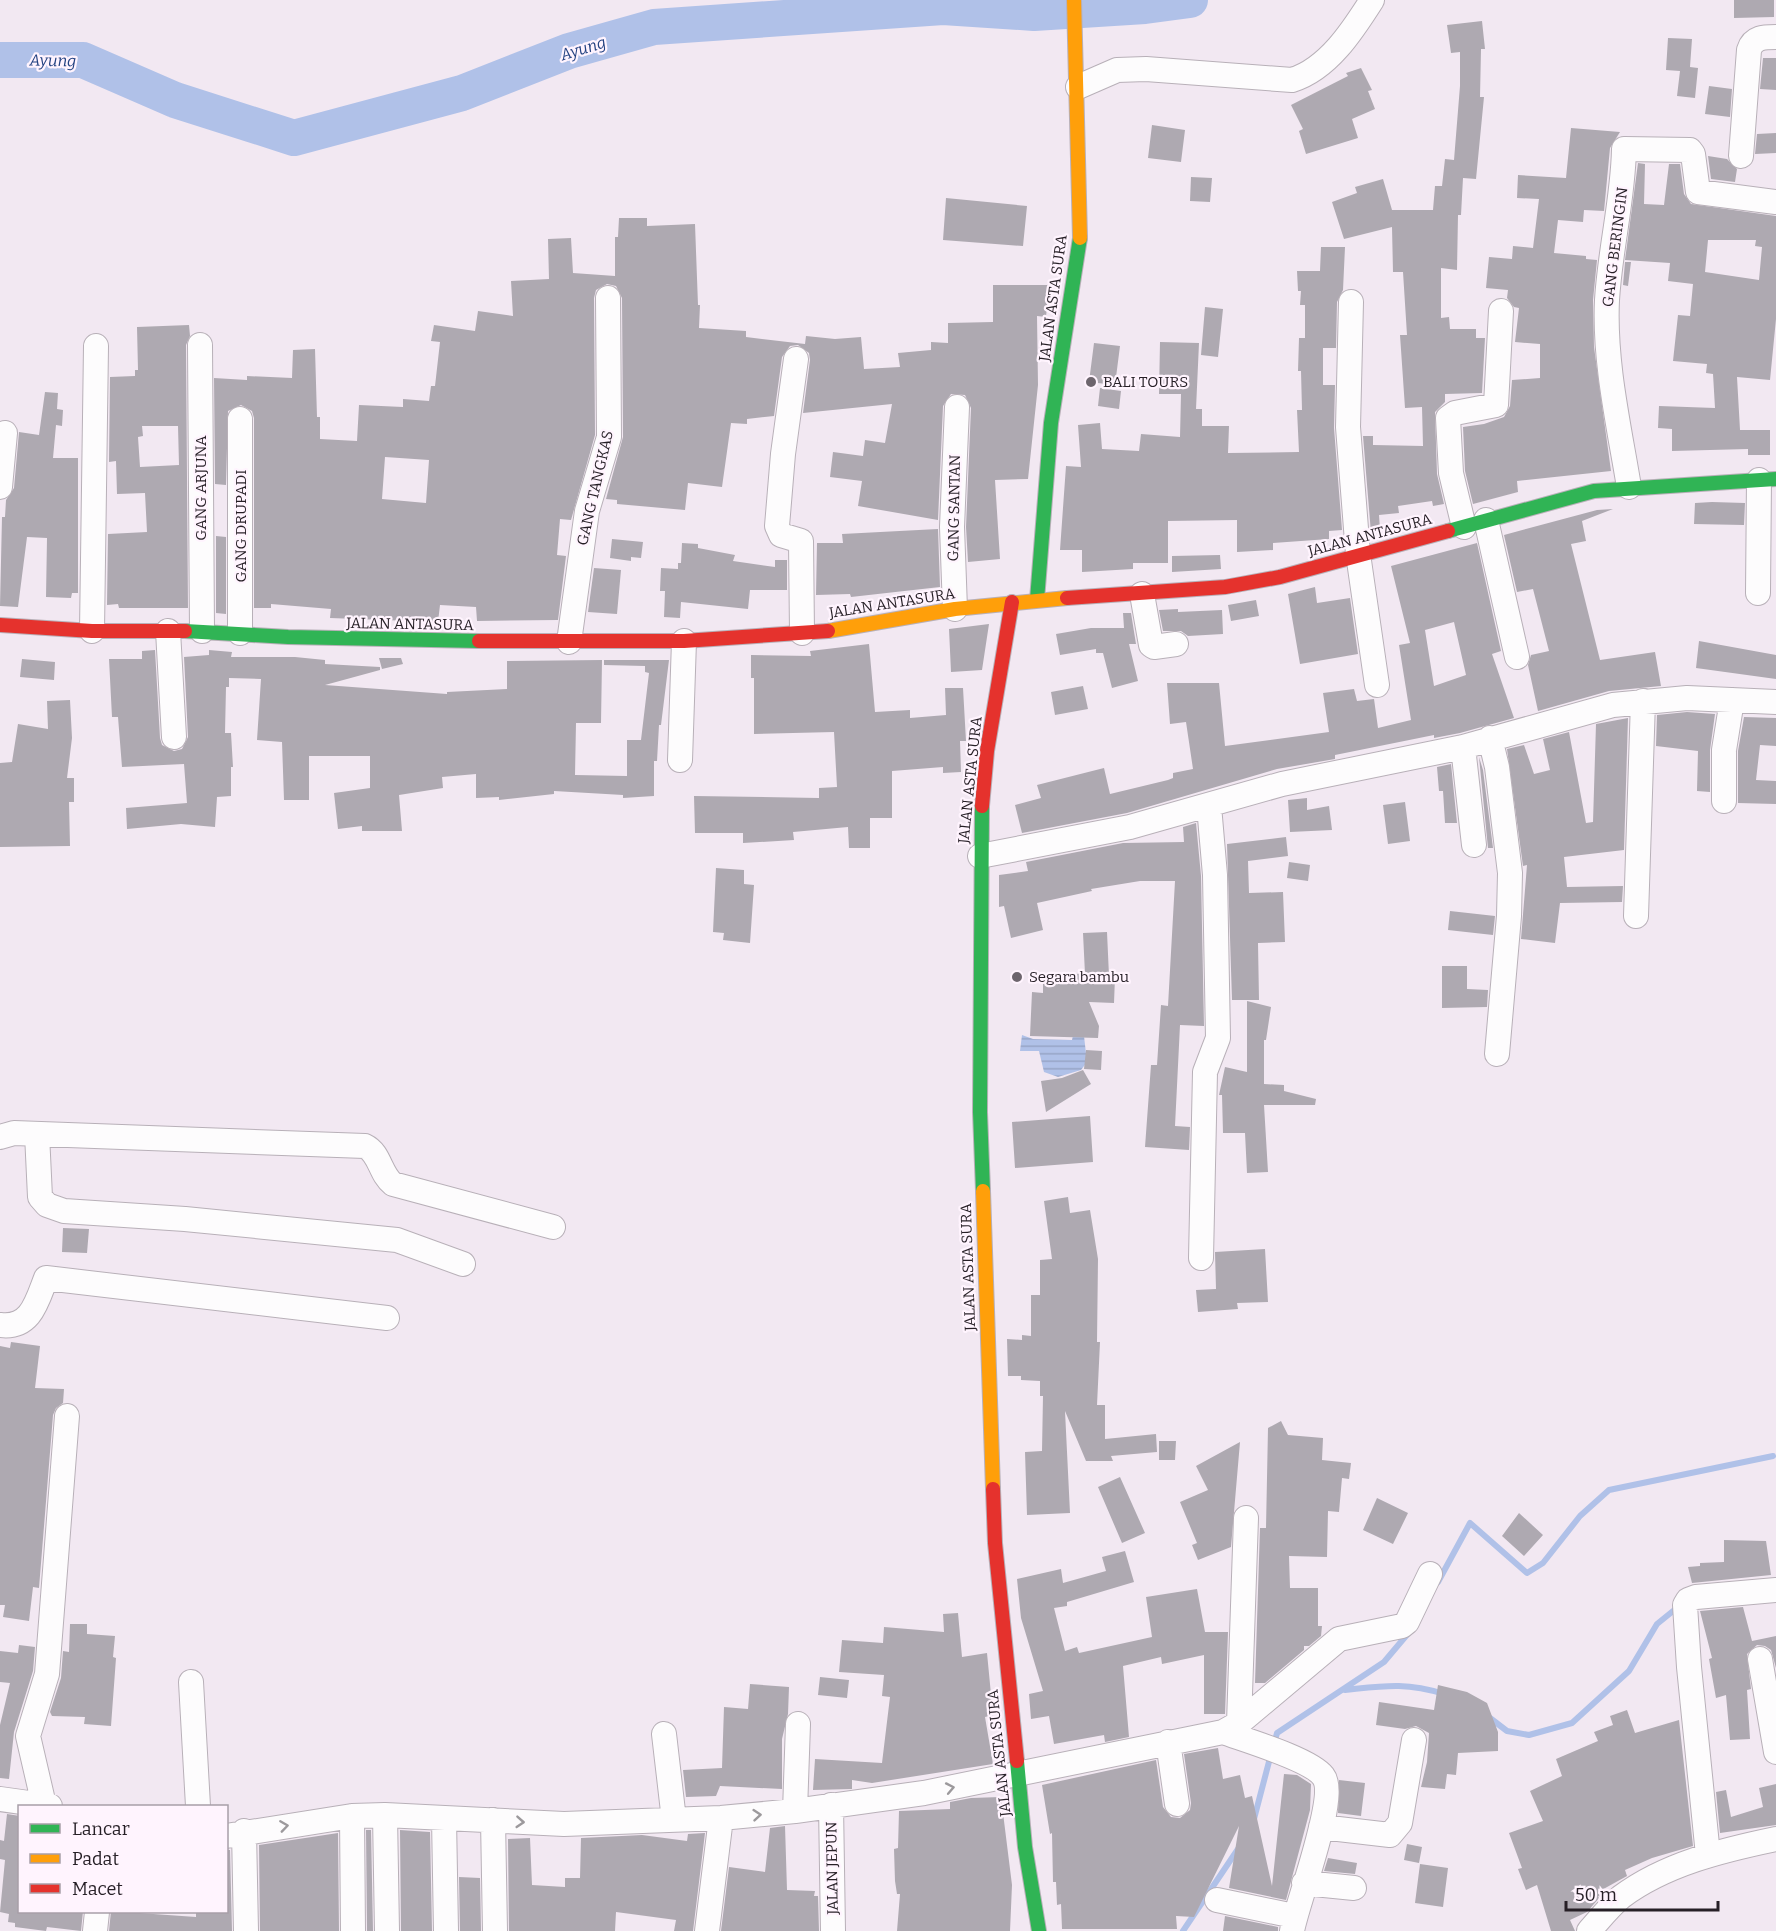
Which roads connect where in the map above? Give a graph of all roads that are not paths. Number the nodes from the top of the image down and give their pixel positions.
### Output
1 (1074, 0) edge
2 (1372, 0) edge
3 (1776, 37) edge
4 (1078, 87) junction
5 (1741, 156) dead end
6 (1776, 202) edge
7 (608, 298) dead end
8 (1351, 302) dead end
9 (1501, 311) dead end
10 (200, 345) dead end
11 (96, 346) dead end
12 (796, 359) dead end
13 (957, 407) dead end
14 (240, 419) dead end
15 (5, 433) dead end
16 (1768, 479) edge
17 (0, 486) edge
18 (1629, 487) junction
19 (1475, 523) junction
20 (1358, 554) junction
21 (1758, 593) dead end
22 (1142, 594) junction
23 (1037, 600) junction
24 (1012, 602) junction
25 (955, 609) junction
26 (0, 625) edge
27 (92, 631) junction
28 (168, 631) junction
29 (202, 631) junction
30 (240, 633) junction
31 (802, 633) junction
32 (684, 641) junction
33 (569, 642) junction
34 (1176, 644) dead end
35 (1517, 657) dead end
36 (1377, 685) dead end
37 (1732, 700) junction
38 (1643, 701) junction
39 (1776, 702) edge
40 (174, 737) dead end
41 (1490, 738) junction
42 (1463, 747) junction
43 (680, 760) dead end
44 (1724, 801) dead end
45 (1209, 806) junction
46 (1474, 845) dead end
47 (980, 856) junction
48 (1636, 916) dead end
49 (1497, 1054) dead end
50 (37, 1134) junction
51 (0, 1137) edge
52 (553, 1227) dead end
53 (1201, 1258) dead end
54 (463, 1264) dead end
55 (387, 1318) dead end
56 (0, 1325) edge
57 (67, 1416) dead end
58 (1246, 1518) dead end
59 (1430, 1574) dead end
60 (1776, 1590) edge
61 (1760, 1659) dead end
62 (191, 1682) dead end
63 (798, 1724) dead end
64 (1238, 1732) junction
65 (664, 1734) dead end
66 (1414, 1740) dead end
67 (1168, 1742) junction
68 (1776, 1752) edge
69 (1019, 1774) junction
70 (0, 1798) edge
71 (1177, 1804) dead end
72 (41, 1805) edge
73 (47, 1805) edge
74 (198, 1805) edge
75 (831, 1805) junction
76 (795, 1811) junction
77 (385, 1815) junction
78 (352, 1816) junction
79 (444, 1818) junction
80 (721, 1818) junction
81 (492, 1820) junction
82 (674, 1820) junction
83 (1321, 1827) junction
84 (235, 1834) edge
85 (1776, 1839) edge
86 (1708, 1855) junction
87 (1304, 1883) junction
88 (1354, 1888) dead end
89 (1216, 1900) dead end
90 (97, 1913) edge
91 (1293, 1924) edge
92 (95, 1931) edge
93 (246, 1931) edge
94 (353, 1931) edge
95 (387, 1931) edge
96 (446, 1931) edge
97 (495, 1931) edge
98 (707, 1931) edge
99 (833, 1931) edge
100 (1039, 1931) edge
101 (1589, 1931) edge

1 - 4 street, JALAN ASTA SURA
2 - 4 street
3 - 5 street
4 - 23 street, JALAN ASTA SURA
6 - 18 street, GANG BERINGIN
7 - 33 street, GANG TANGKAS
8 - 20 street
9 - 19 street
10 - 29 street, GANG ARJUNA
11 - 27 street
12 - 31 street
13 - 25 street, GANG SANTAN
14 - 30 street, GANG DRUPADI
15 - 17 street
16 - 18 street, JALAN ANTASURA
16 - 21 street
18 - 19 street, JALAN ANTASURA
19 - 20 street, JALAN ANTASURA
19 - 35 street
20 - 22 street, JALAN ANTASURA
20 - 36 street
22 - 23 street, JALAN ANTASURA
22 - 34 street
23 - 24 street, JALAN ANTASURA
24 - 25 street, JALAN ANTASURA
24 - 47 street, JALAN ASTA SURA
25 - 31 street, JALAN ANTASURA
26 - 27 street, JALAN ANTASURA
27 - 28 street, JALAN ANTASURA
28 - 29 street, JALAN ANTASURA
28 - 40 street
29 - 30 street, JALAN ANTASURA
30 - 33 street, JALAN ANTASURA
31 - 32 street, JALAN ANTASURA
32 - 33 street, JALAN ANTASURA
32 - 43 street
37 - 38 street
37 - 39 street
37 - 44 street
38 - 41 street
38 - 48 street
41 - 42 street
41 - 49 street
42 - 45 street
42 - 46 street
45 - 47 street
45 - 53 street
47 - 69 street, JALAN ASTA SURA
50 - 51 street
50 - 52 street
50 - 54 street
55 - 56 street
57 - 73 street
58 - 64 street
59 - 64 street
60 - 86 street
61 - 68 street
62 - 74 street
63 - 76 street
64 - 67 street
64 - 83 street
65 - 82 street
66 - 83 street
67 - 69 street
67 - 71 street
75 -> 69 street
69 - 100 street, JALAN ASTA SURA
70 - 72 street
75 - 76 street
75 - 99 street, JALAN JEPUN
80 -> 76 street
77 - 78 street
77 - 79 street
77 - 95 street
84 -> 78 street
78 - 94 street
79 - 81 street
79 - 96 street
80 - 82 street
80 - 98 street
81 -> 82 street
81 - 97 street
83 - 87 street
84 - 93 street
85 - 86 street
86 - 101 street
87 - 88 street
87 - 91 street
89 - 91 street
90 - 92 street

